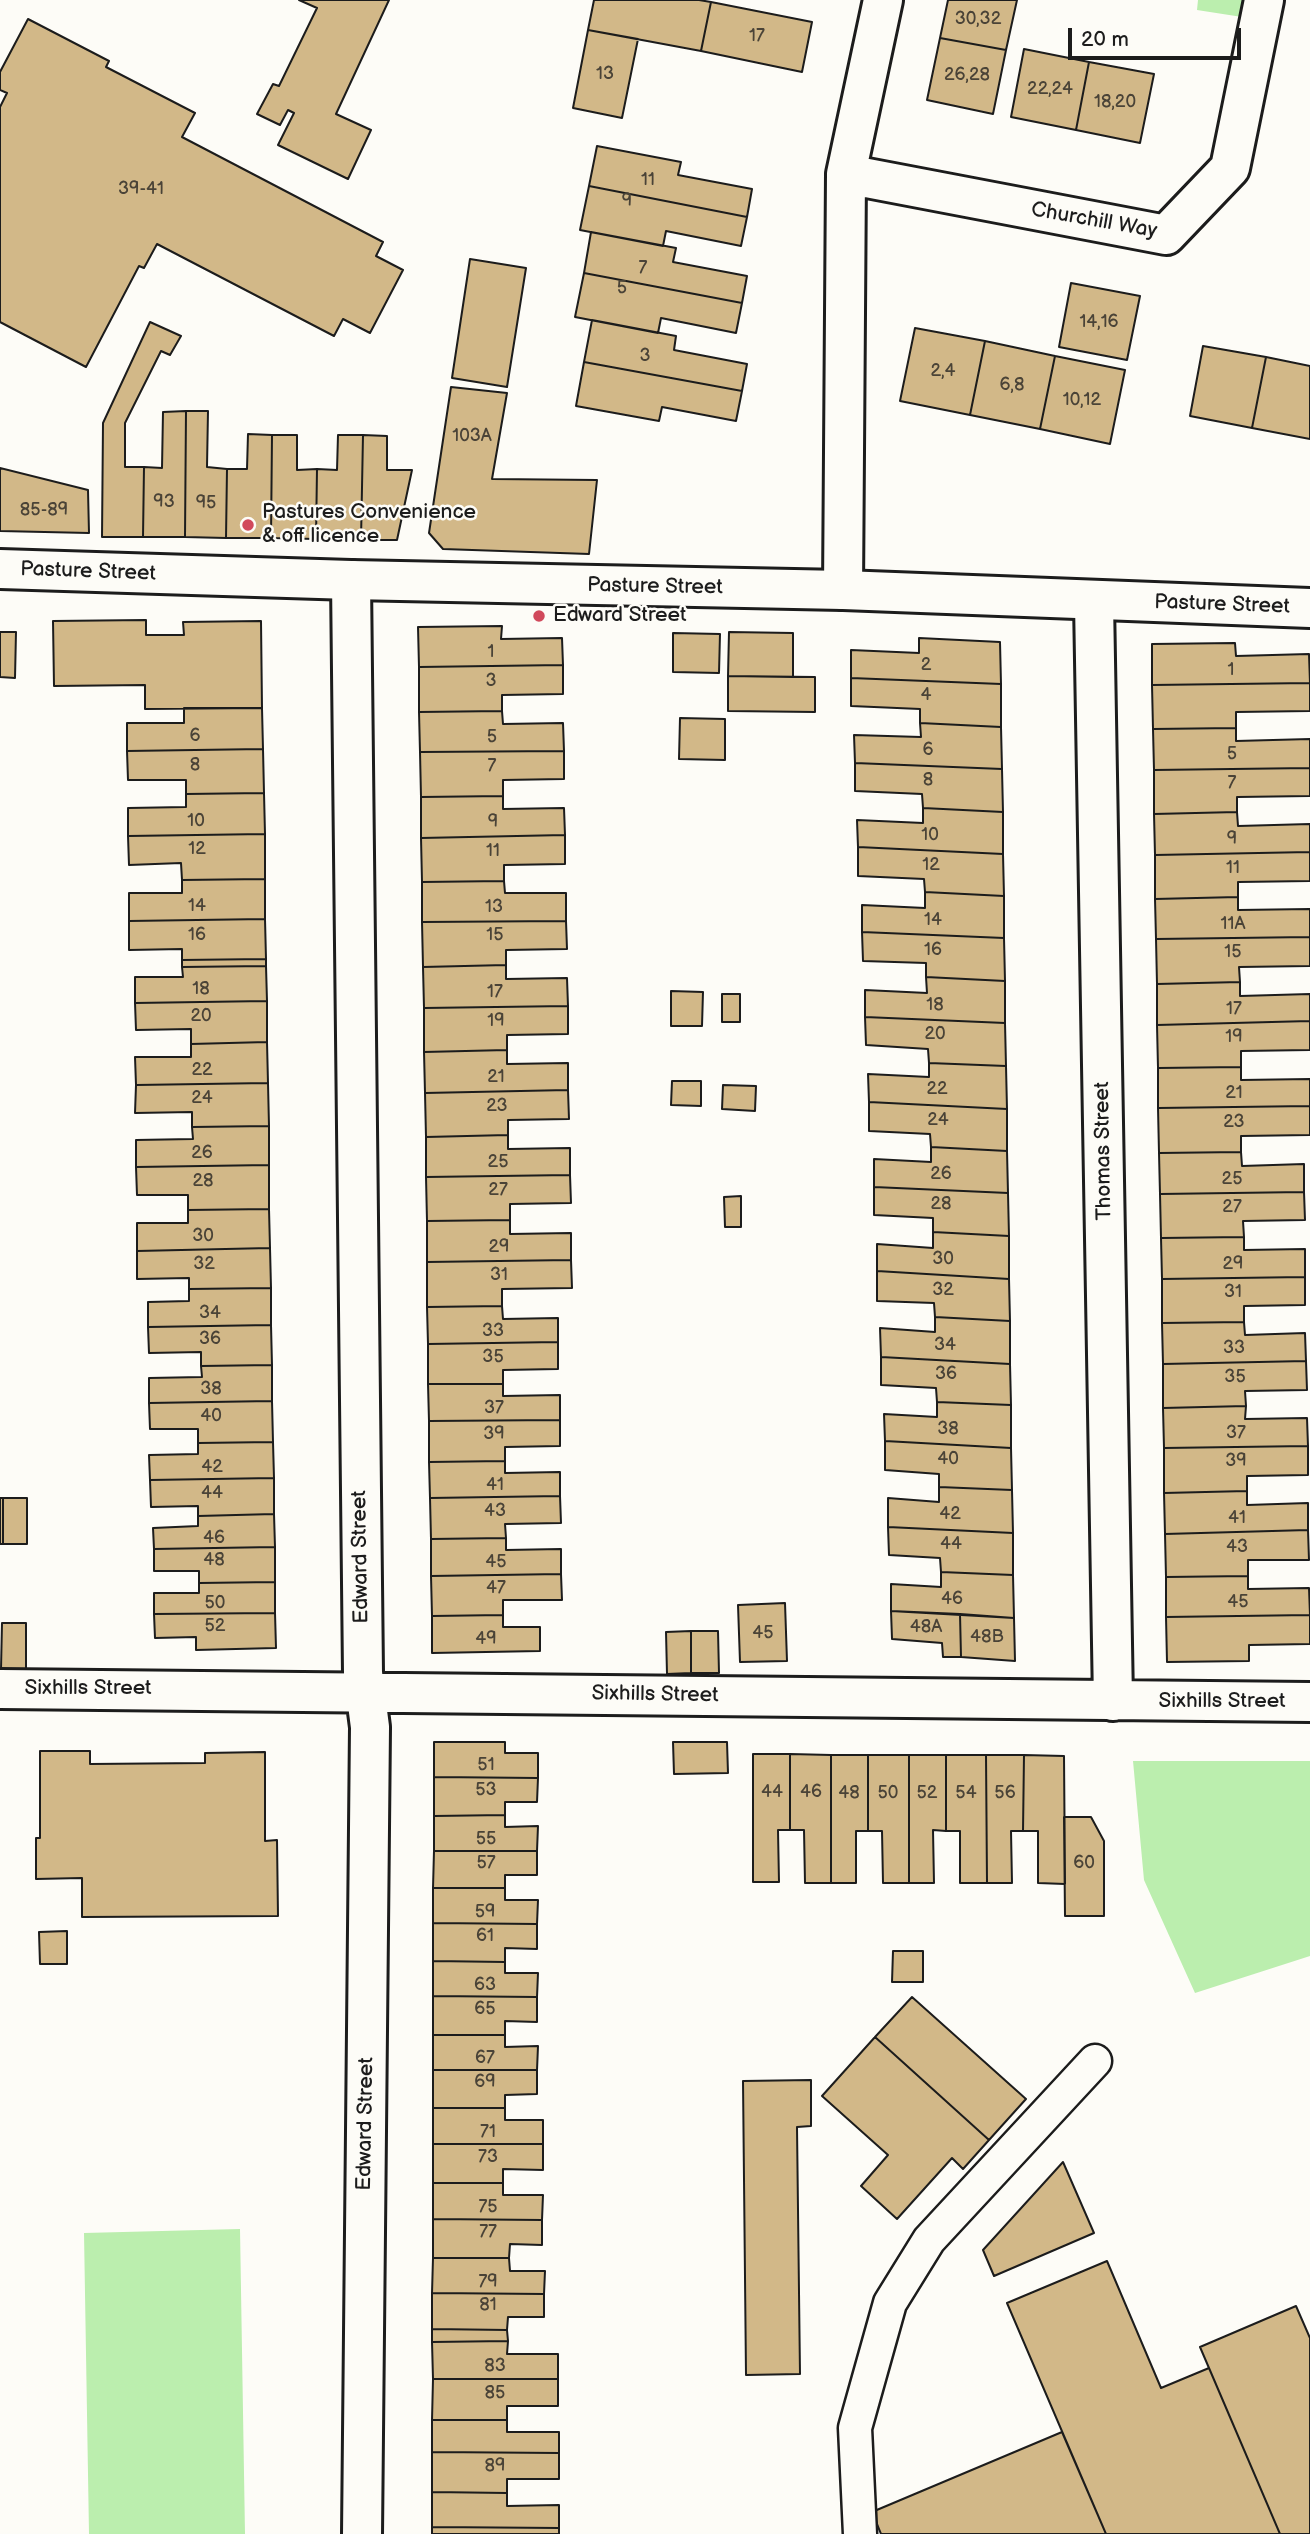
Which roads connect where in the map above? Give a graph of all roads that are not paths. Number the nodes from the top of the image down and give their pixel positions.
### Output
1 (883, 0) edge
2 (1264, 0) edge
3 (846, 174) junction
4 (0, 569) edge
5 (351, 580) junction
6 (843, 590) junction
7 (1094, 602) junction
8 (1310, 608) edge
9 (0, 1689) edge
10 (366, 1691) junction
11 (1113, 1701) junction
12 (1310, 1702) edge
13 (1095, 2061) dead end
14 (362, 2534) edge
15 (859, 2534) edge

1 - 3 street
2 - 3 street, Churchill Way
3 - 6 street
4 - 5 street, Pasture Street
5 - 6 street, Pasture Street
5 - 10 street, Edward Street
6 - 7 street, Pasture Street
7 - 8 street, Pasture Street
7 - 11 street, Thomas Street
9 - 10 street, Sixhills Street
10 - 11 street, Sixhills Street
10 - 14 street, Edward Street
11 - 12 street, Sixhills Street
13 - 15 lane

